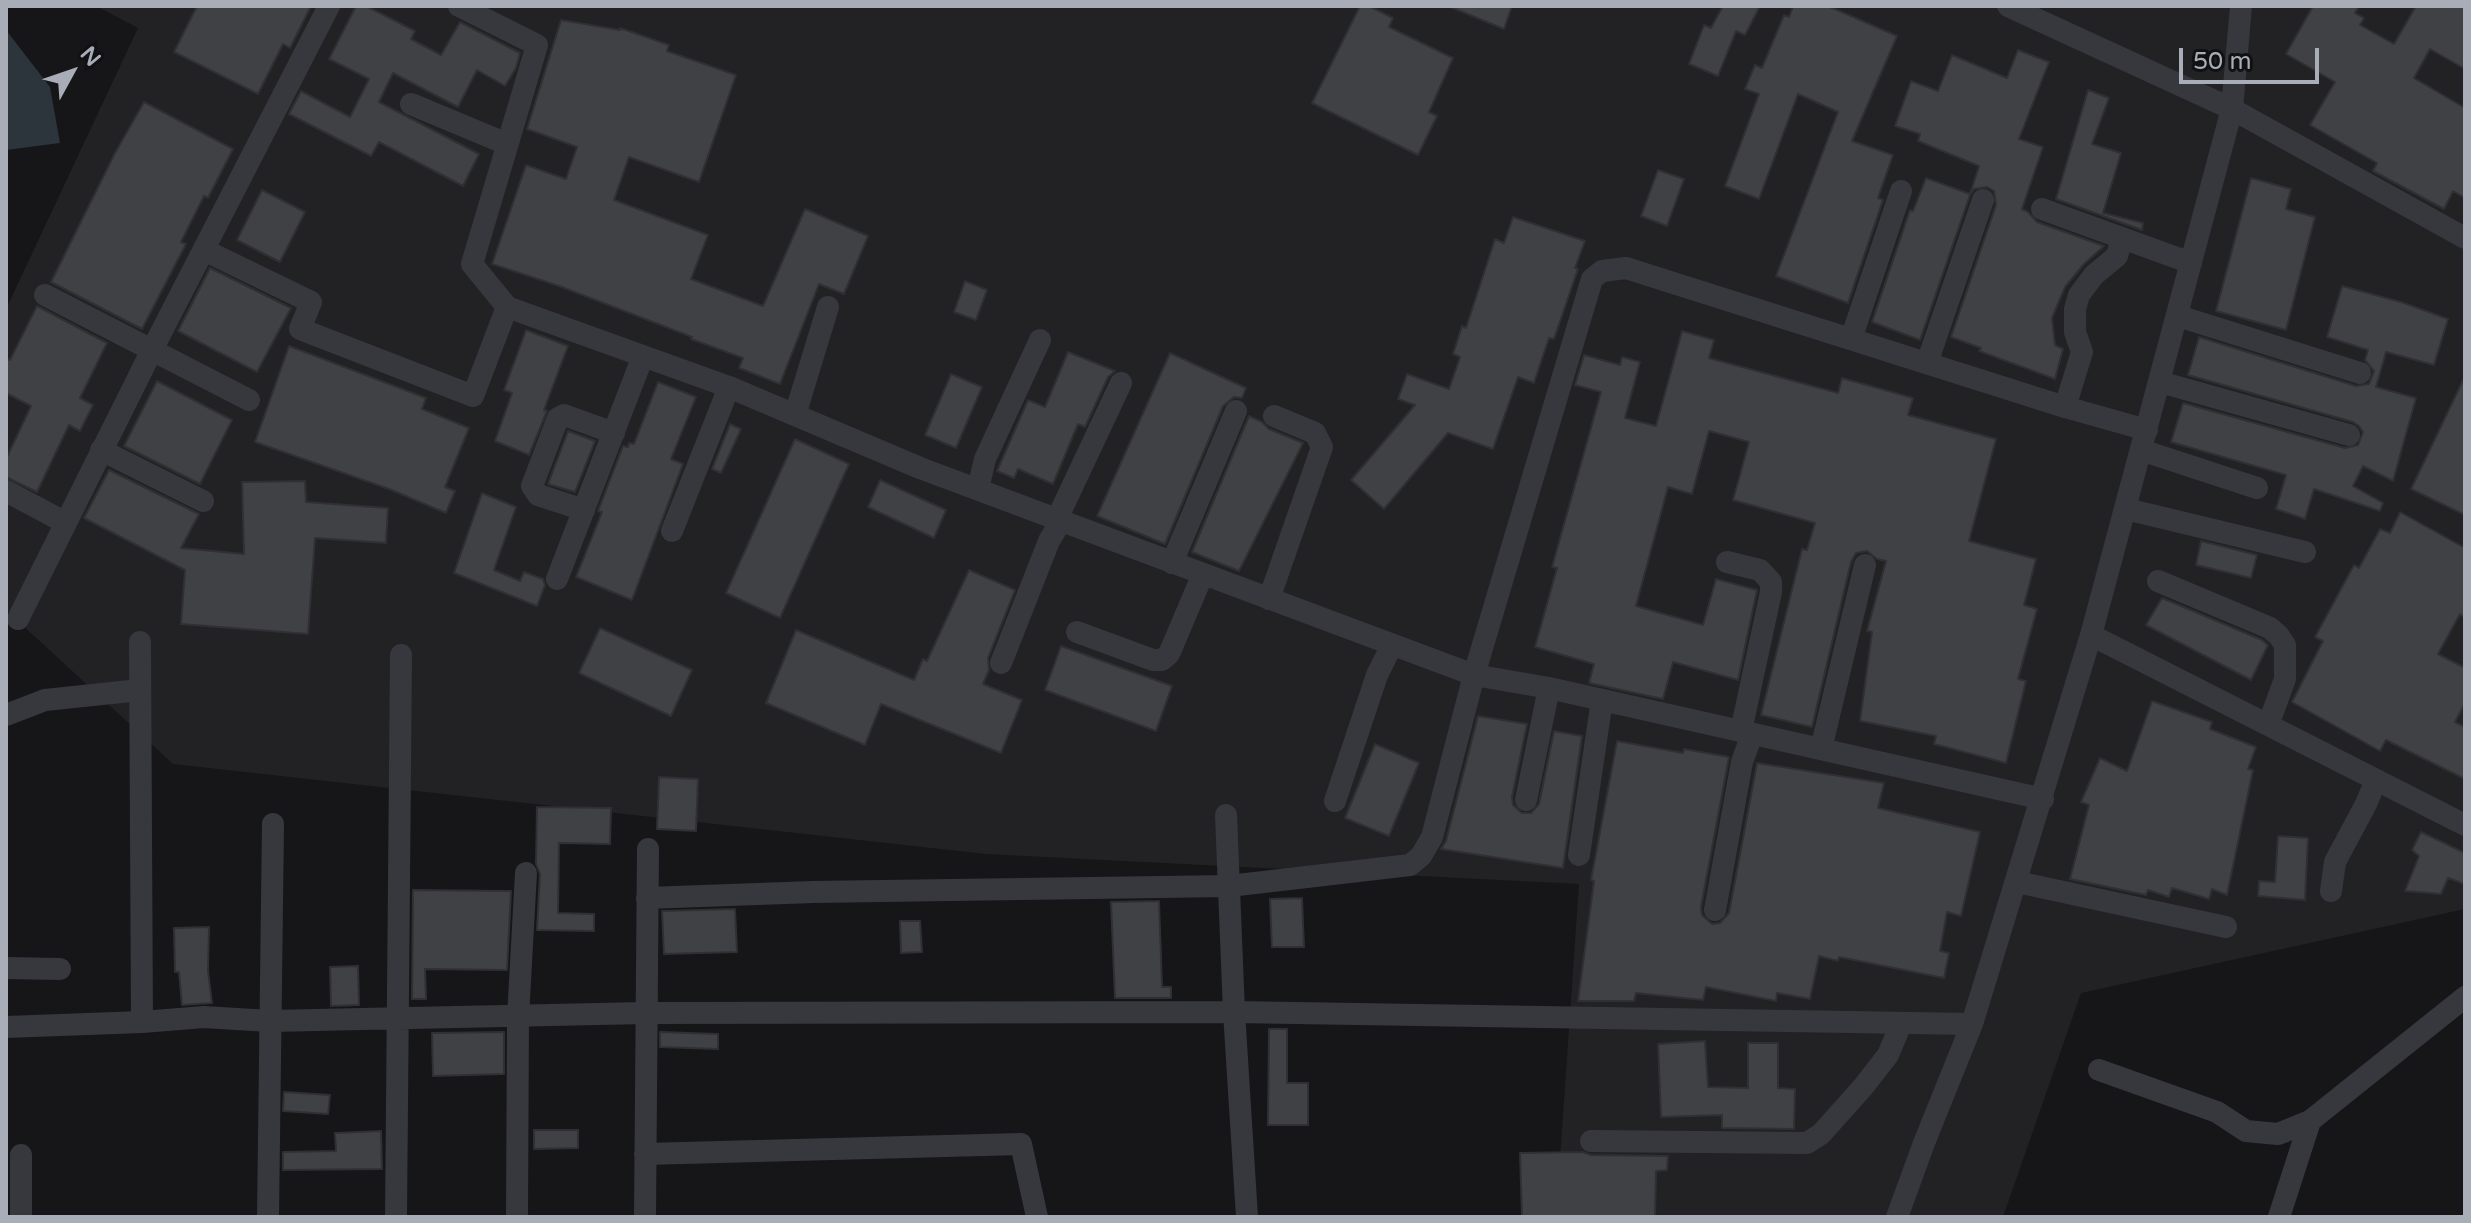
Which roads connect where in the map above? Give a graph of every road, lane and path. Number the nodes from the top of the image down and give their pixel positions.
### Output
1 (329, 6) edge
2 (459, 6) edge
3 (2008, 6) edge
4 (2241, 6) edge
5 (411, 104) dead end
6 (2232, 109) junction
7 (507, 144) junction
8 (1901, 191) dead end
9 (1983, 200) dead end
10 (2042, 209) dead end
11 (2122, 238) junction
12 (2465, 238) edge
13 (204, 250) junction
14 (2191, 263) junction
15 (45, 295) dead end
16 (507, 307) junction
17 (828, 307) dead end
18 (2178, 316) junction
19 (1851, 339) junction
20 (1040, 340) dead end
21 (152, 350) junction
22 (643, 356) junction
23 (1927, 363) junction
24 (2360, 373) dead end
25 (2160, 382) junction
26 (1121, 383) dead end
27 (729, 387) junction
28 (249, 400) dead end
29 (2065, 407) junction
30 (1236, 411) dead end
31 (795, 415) junction
32 (1274, 416) dead end
33 (614, 433) junction
34 (2349, 435) dead end
35 (2144, 440) junction
36 (101, 450) junction
37 (2257, 488) dead end
38 (978, 489) junction
39 (6, 491) edge
40 (203, 501) dead end
41 (2126, 509) junction
42 (584, 510) junction
43 (1059, 520) junction
44 (66, 523) junction
45 (672, 531) dead end
46 (2305, 552) dead end
47 (1727, 562) dead end
48 (1172, 563) junction
49 (1865, 565) dead end
50 (1203, 574) junction
51 (557, 579) dead end
52 (2158, 581) dead end
53 (1269, 599) junction
54 (18, 619) dead end
55 (1077, 632) dead end
56 (2091, 635) junction
57 (140, 642) dead end
58 (1392, 645) junction
59 (401, 655) dead end
60 (1001, 663) dead end
61 (1474, 675) junction
62 (1549, 688) junction
63 (140, 690) junction
64 (1602, 700) junction
65 (6, 715) edge
66 (2268, 725) junction
67 (1746, 732) junction
68 (1821, 749) junction
69 (2376, 780) junction
70 (2043, 799) junction
71 (1526, 800) dead end
72 (1335, 801) dead end
73 (1226, 815) dead end
74 (273, 824) dead end
75 (2465, 825) edge
76 (648, 849) dead end
77 (1579, 855) dead end
78 (526, 873) dead end
79 (2017, 882) junction
80 (1229, 886) junction
81 (2331, 891) dead end
82 (647, 898) junction
83 (1715, 910) dead end
84 (2226, 927) dead end
85 (6, 968) edge
86 (60, 969) dead end
87 (2465, 997) edge
88 (1234, 1012) junction
89 (645, 1013) junction
90 (518, 1017) junction
91 (398, 1019) junction
92 (269, 1021) junction
93 (142, 1022) junction
94 (1901, 1024) junction
95 (1972, 1024) junction
96 (6, 1027) edge
97 (2099, 1070) dead end
98 (2310, 1121) junction
99 (1591, 1141) dead end
100 (645, 1154) junction
101 (21, 1155) dead end
102 (21, 1217) edge
103 (268, 1217) edge
104 (396, 1217) edge
105 (517, 1217) edge
106 (645, 1217) edge
107 (1037, 1217) edge
108 (1247, 1217) edge
109 (1897, 1217) edge
110 (2279, 1217) edge

1 - 13 street
2 - 7 street
3 - 6 street
4 - 6 street
5 - 7 street
6 - 12 street
6 - 14 street
7 - 16 street
8 - 19 street
9 - 23 street
10 - 11 street
11 - 14 street
11 - 29 street
13 - 16 street
13 - 21 street
14 - 18 street
15 - 21 street
16 - 22 street
17 - 31 street
18 - 24 street
18 - 25 street
19 - 23 street
19 - 61 street
20 - 38 street
21 - 28 street
21 - 36 street
22 - 27 street
22 - 33 street
23 - 29 street
25 - 34 street
25 - 35 street
26 - 43 street
27 - 31 street
27 - 45 street
29 - 35 street
30 - 48 street
31 - 38 street
32 - 53 street
33 - 42 street
33 - 42 street
35 - 37 street
35 - 41 street
36 - 40 street
36 - 44 street
38 - 43 street
39 - 44 street
41 - 46 street
41 - 56 street
42 - 51 street
43 - 48 street
43 - 60 street
44 - 54 street
47 - 67 street
48 - 50 street
49 - 68 street
50 - 53 street
50 - 55 street
52 - 66 street
53 - 58 street
56 - 66 street
56 - 70 street
57 - 63 street
58 - 61 street
58 - 72 street
59 - 91 street
61 - 62 street
61 - 80 street
62 - 64 street
62 - 71 street
63 - 65 street
63 - 93 street
64 - 67 street
64 - 77 street
66 - 69 street
67 - 68 street
67 - 83 street
68 - 70 street
69 - 75 street
69 - 81 street
70 - 79 street
73 - 80 street
74 - 92 street
76 - 82 street
78 - 90 street
79 - 84 street
79 - 95 street
80 - 82 street
80 - 88 street
82 - 89 street
85 - 86 street
87 - 98 street
88 - 89 street
88 - 94 street
88 - 108 street
89 - 90 street
89 - 100 street
90 - 91 street
90 - 105 street
91 - 92 street
91 - 104 street
92 - 93 street
92 - 103 street
93 - 96 street
94 - 95 street
94 - 99 street
95 - 109 street
97 - 98 street
98 - 110 street
100 - 106 street
100 - 107 street
101 - 102 street

